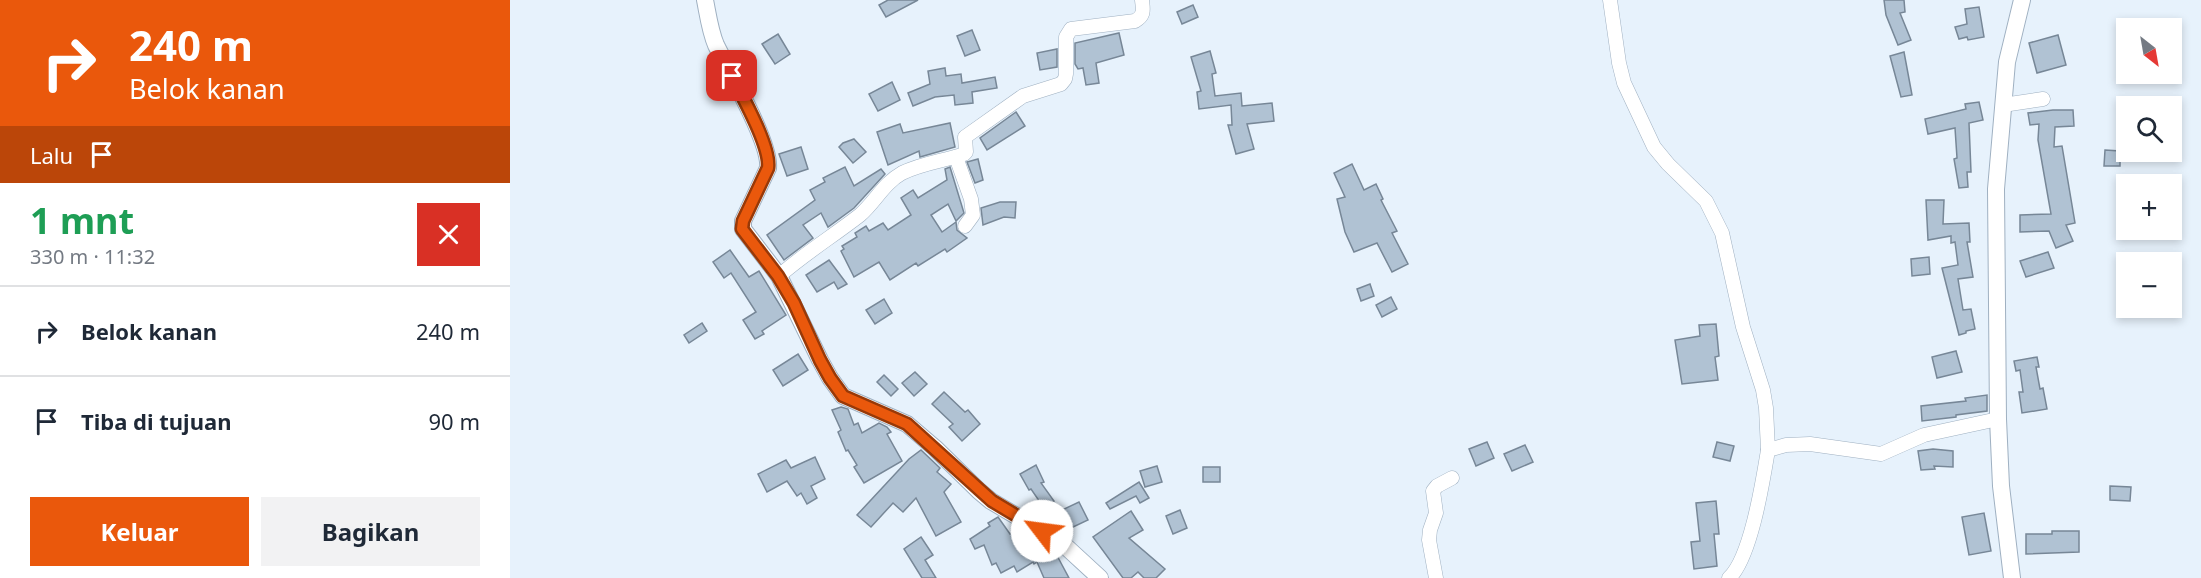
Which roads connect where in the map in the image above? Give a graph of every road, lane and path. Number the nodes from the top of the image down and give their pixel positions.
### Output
1 (705, 0) edge
2 (1142, 0) edge
3 (1610, 0) edge
4 (2022, 0) edge
5 (2043, 99) dead end
6 (2003, 105) junction
7 (956, 157) junction
8 (965, 226) dead end
9 (778, 276) junction
10 (1998, 419) junction
11 (1768, 450) junction
12 (1452, 478) dead end
13 (1100, 578) edge
14 (1436, 578) edge
15 (1730, 578) edge
16 (2012, 578) edge

1 - 9 street
2 - 7 street
3 - 11 street
4 - 6 street
5 - 6 street
6 - 10 street
7 - 8 street
7 - 9 street
9 - 13 street
10 - 11 street
10 - 16 street
11 - 15 street
12 - 14 street

